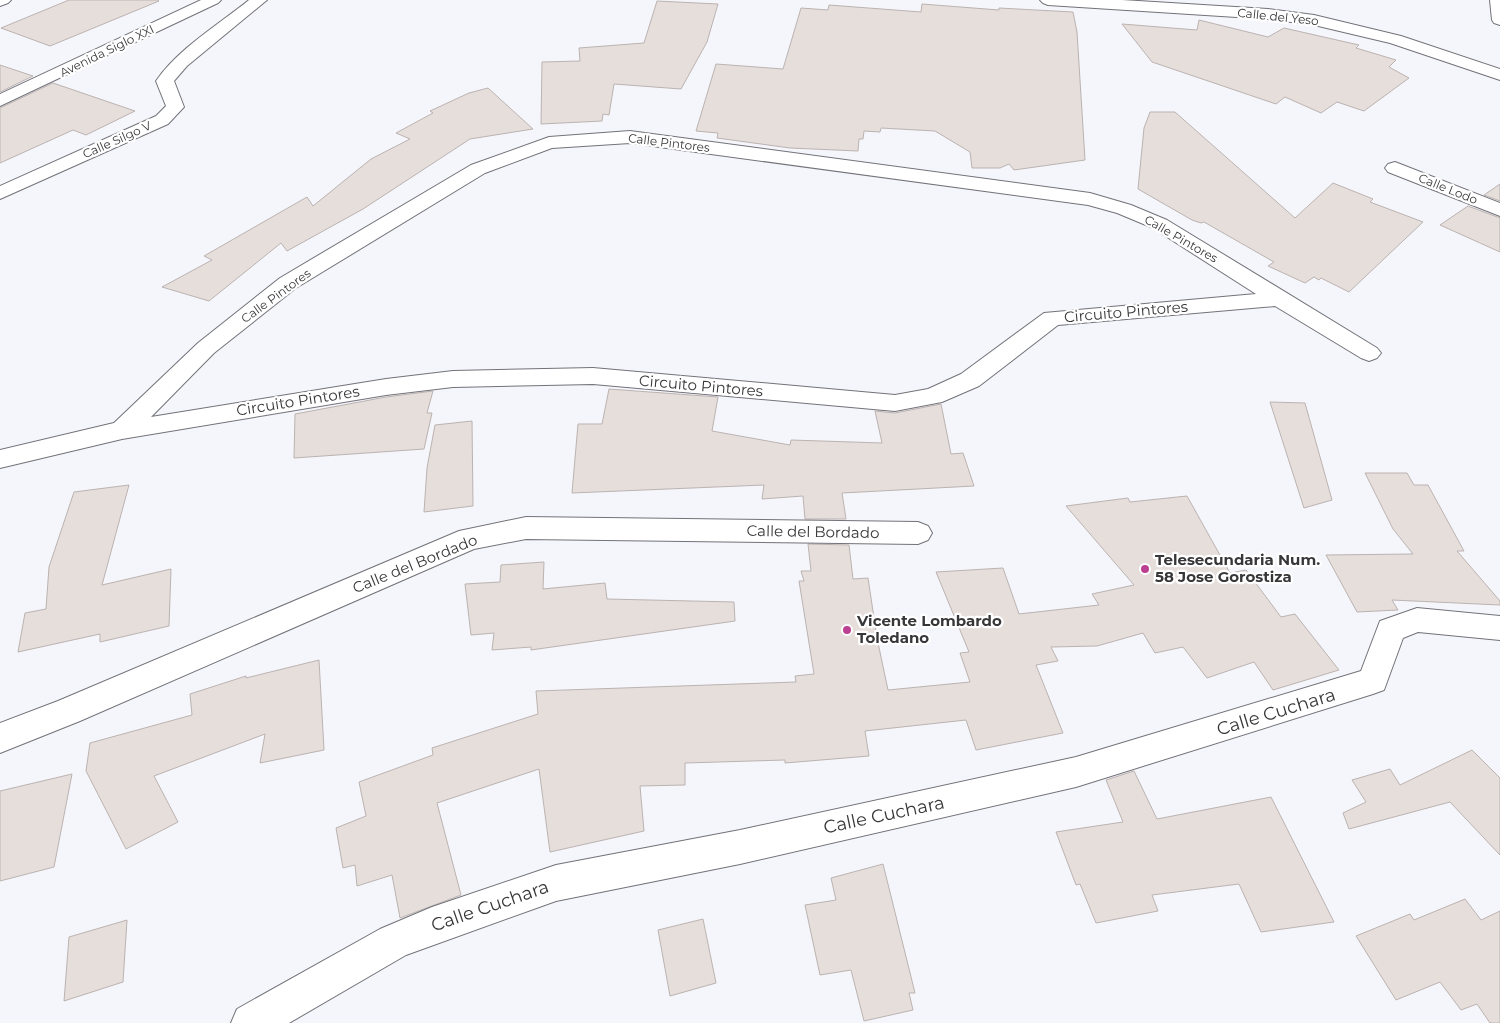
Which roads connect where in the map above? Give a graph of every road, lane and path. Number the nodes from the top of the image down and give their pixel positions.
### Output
1 (213, 0) edge
2 (259, 0) edge
3 (1048, 0) edge
4 (1498, 0) edge
5 (1500, 20) edge
6 (1500, 75) edge
7 (0, 101) edge
8 (1395, 168) dead end
9 (0, 193) edge
10 (1500, 210) edge
11 (1279, 299) junction
12 (1369, 353) dead end
13 (122, 430) junction
14 (0, 458) edge
15 (918, 533) dead end
16 (1500, 628) edge
17 (0, 738) edge
18 (252, 1023) edge

1 - 7 street, Avenida Siglo XXI
2 - 9 street, Calle Silgo V
3 - 6 street, Calle del Yeso
4 - 5 street
8 - 10 street, Calle Lodo
11 - 12 street
11 - 13 street, Circuito Pintores
11 - 13 street, Calle Pintores
13 - 14 street, Circuito Pintores
15 - 17 street, Calle del Bordado
16 - 18 street, Calle Cuchara

